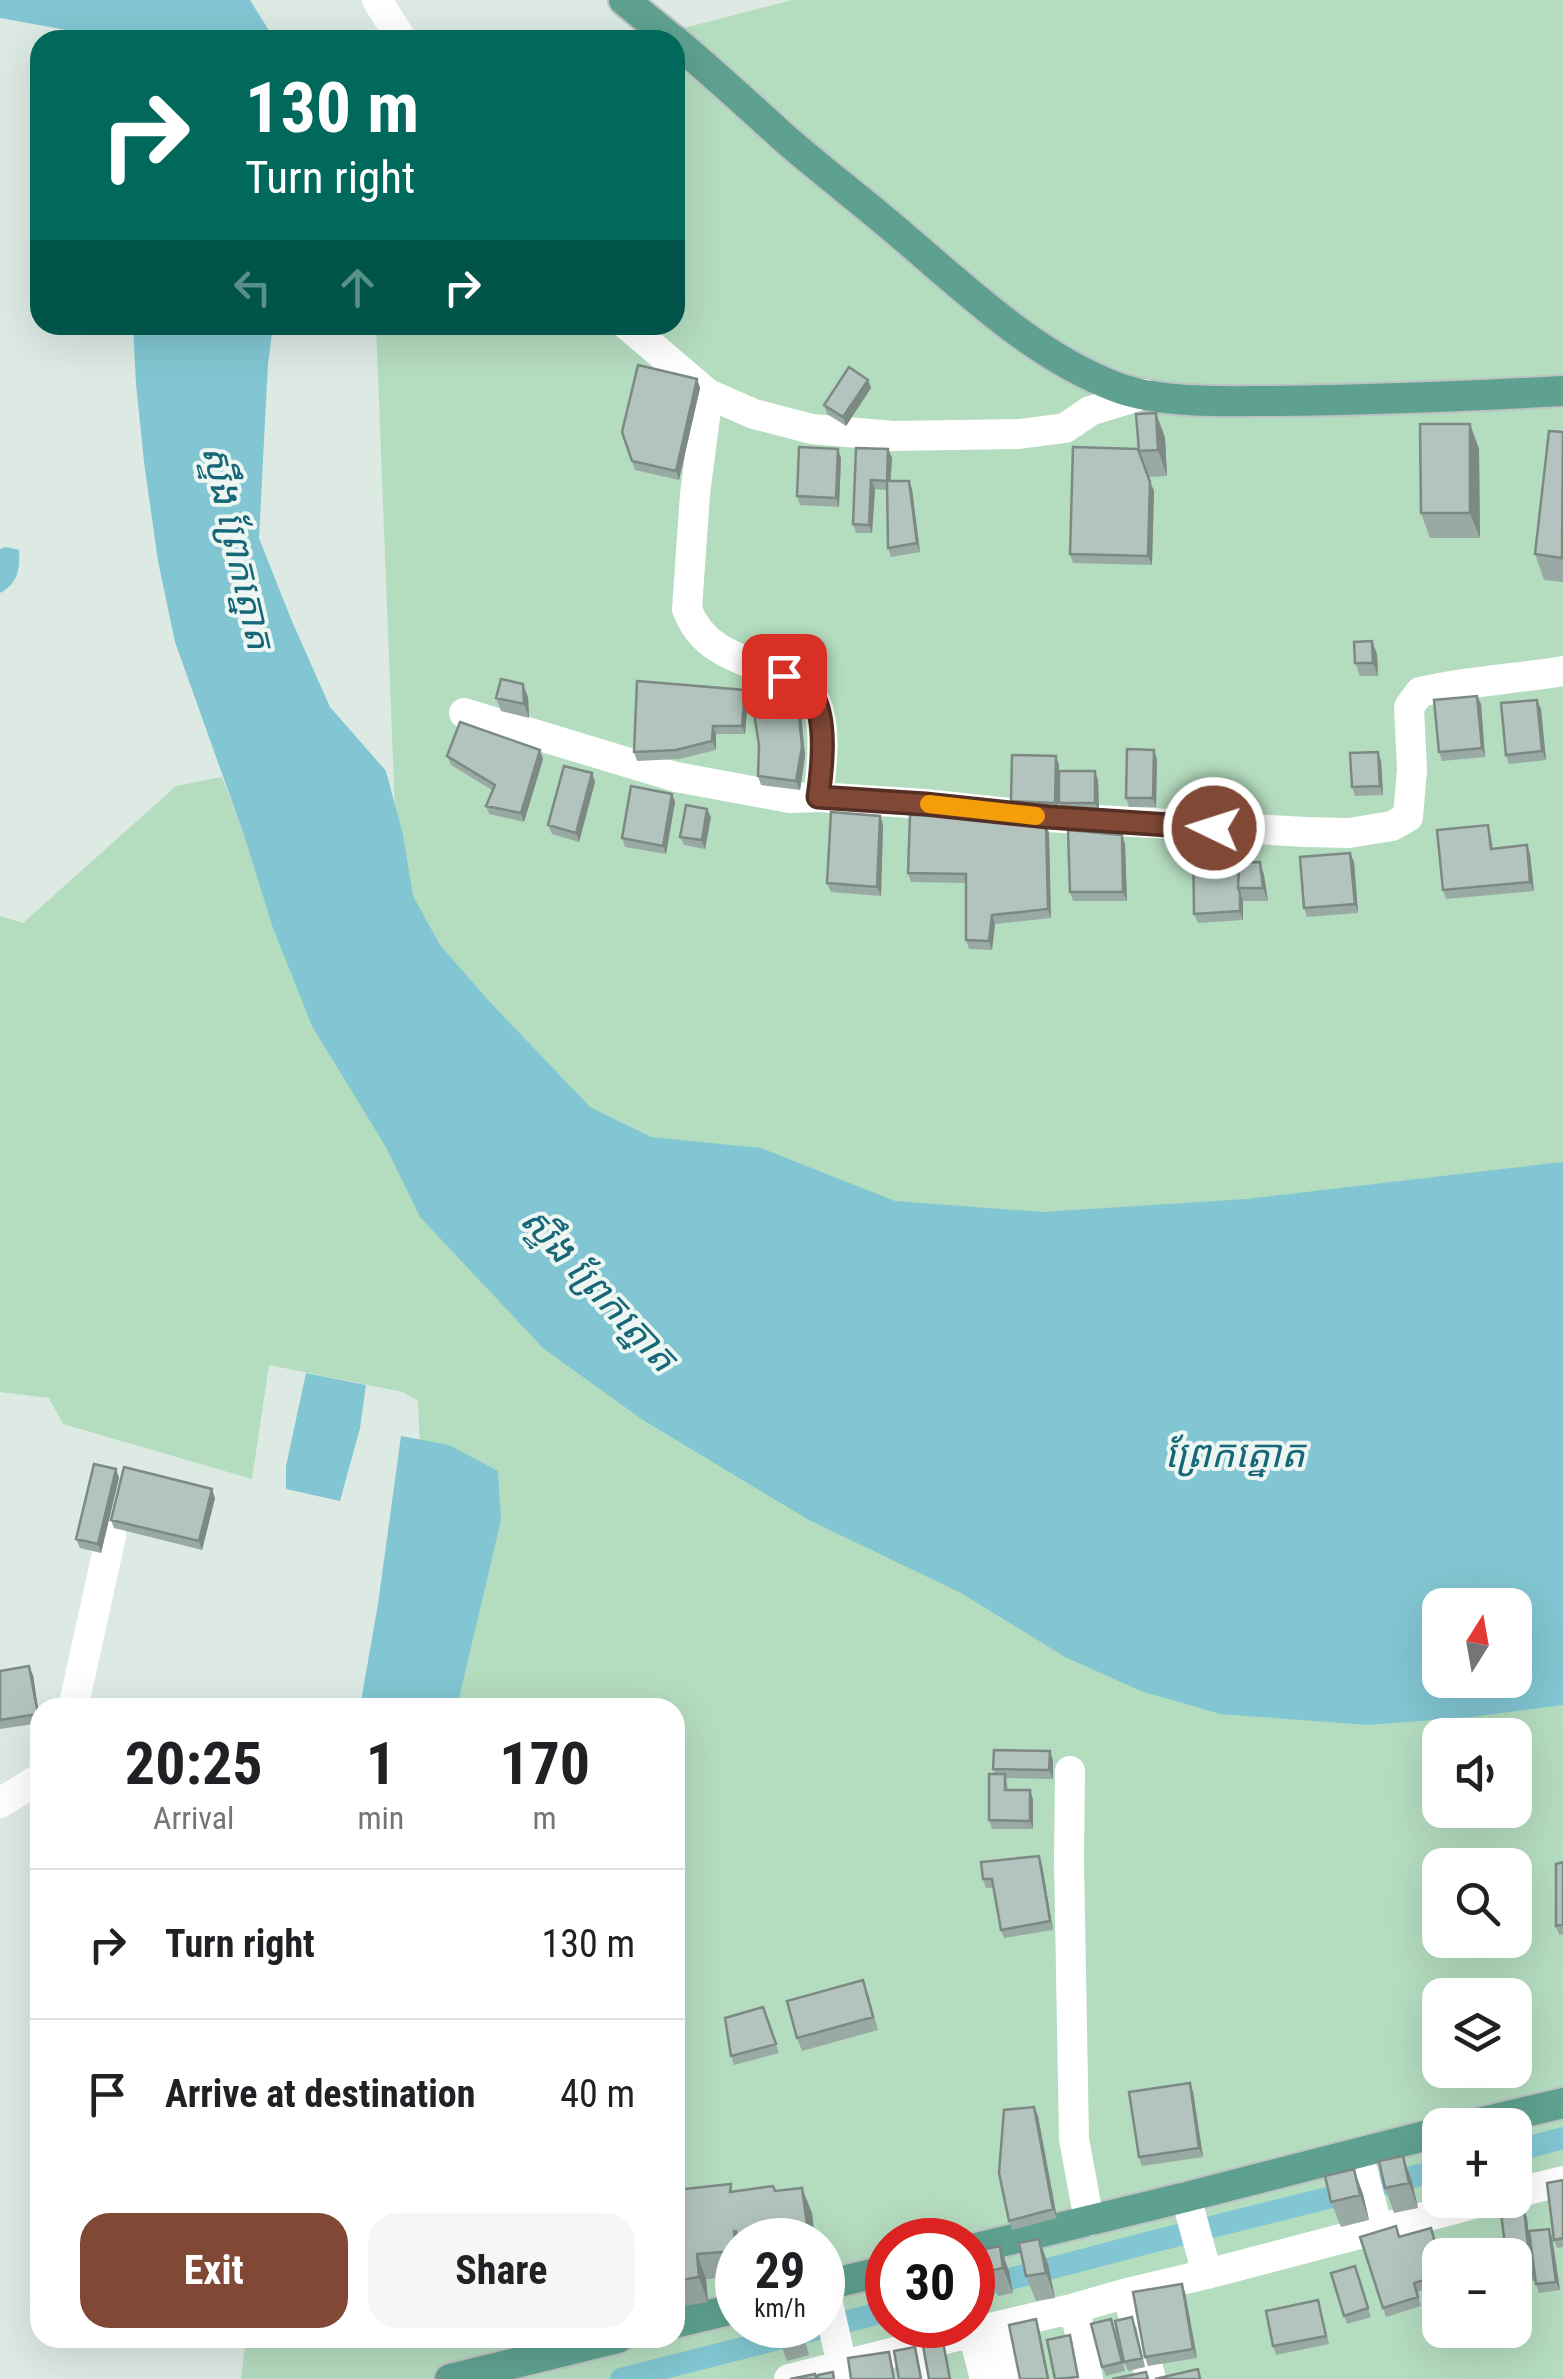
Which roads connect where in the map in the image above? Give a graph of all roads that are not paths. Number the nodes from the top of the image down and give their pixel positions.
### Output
1 (377, 0) edge
2 (624, 0) edge
3 (396, 30) edge
4 (661, 30) edge
5 (685, 50) edge
6 (639, 335) edge
7 (1563, 391) edge
8 (708, 394) junction
9 (1145, 394) junction
10 (1563, 670) edge
11 (464, 713) dead end
12 (818, 797) junction
13 (111, 1536) dead end
14 (75, 1698) edge
15 (1070, 1771) dead end
16 (30, 1784) edge
17 (0, 1802) edge
18 (1563, 2103) edge
19 (1532, 2110) edge
20 (1422, 2136) edge
21 (1358, 2152) junction
22 (1563, 2181) edge
23 (1532, 2189) edge
24 (1190, 2209) junction
25 (1422, 2218) edge
26 (1089, 2221) junction
27 (1378, 2229) junction
28 (995, 2243) edge
29 (1205, 2267) junction
30 (1127, 2293) junction
31 (1075, 2308) junction
32 (715, 2313) edge
33 (685, 2321) edge
34 (995, 2325) edge
35 (577, 2348) edge
36 (909, 2348) edge
37 (917, 2348) edge
38 (982, 2348) edge
39 (991, 2348) edge
40 (841, 2365) edge
41 (450, 2379) edge
42 (789, 2379) edge
43 (924, 2379) edge
44 (984, 2379) edge
45 (1008, 2379) edge
46 (1088, 2379) edge
47 (1150, 2379) edge

1 - 3 street
2 - 4 main road
5 - 9 main road
6 - 8 street
7 - 9 main road
8 - 9 street
8 - 12 street
10 - 12 street
11 - 12 street
13 - 14 street
15 - 26 street
16 - 17 street
18 - 19 main road
20 - 21 main road
21 - 24 main road
21 - 27 street
22 - 23 street
24 - 26 main road
24 - 29 street
25 - 27 street
26 - 28 main road
27 - 29 street
29 - 30 street
30 - 31 street
30 - 47 street
31 - 34 street
31 - 46 street
32 - 33 main road
35 - 41 main road
36 - 40 street
37 - 43 street
38 - 44 street
39 - 45 street
40 - 42 street

